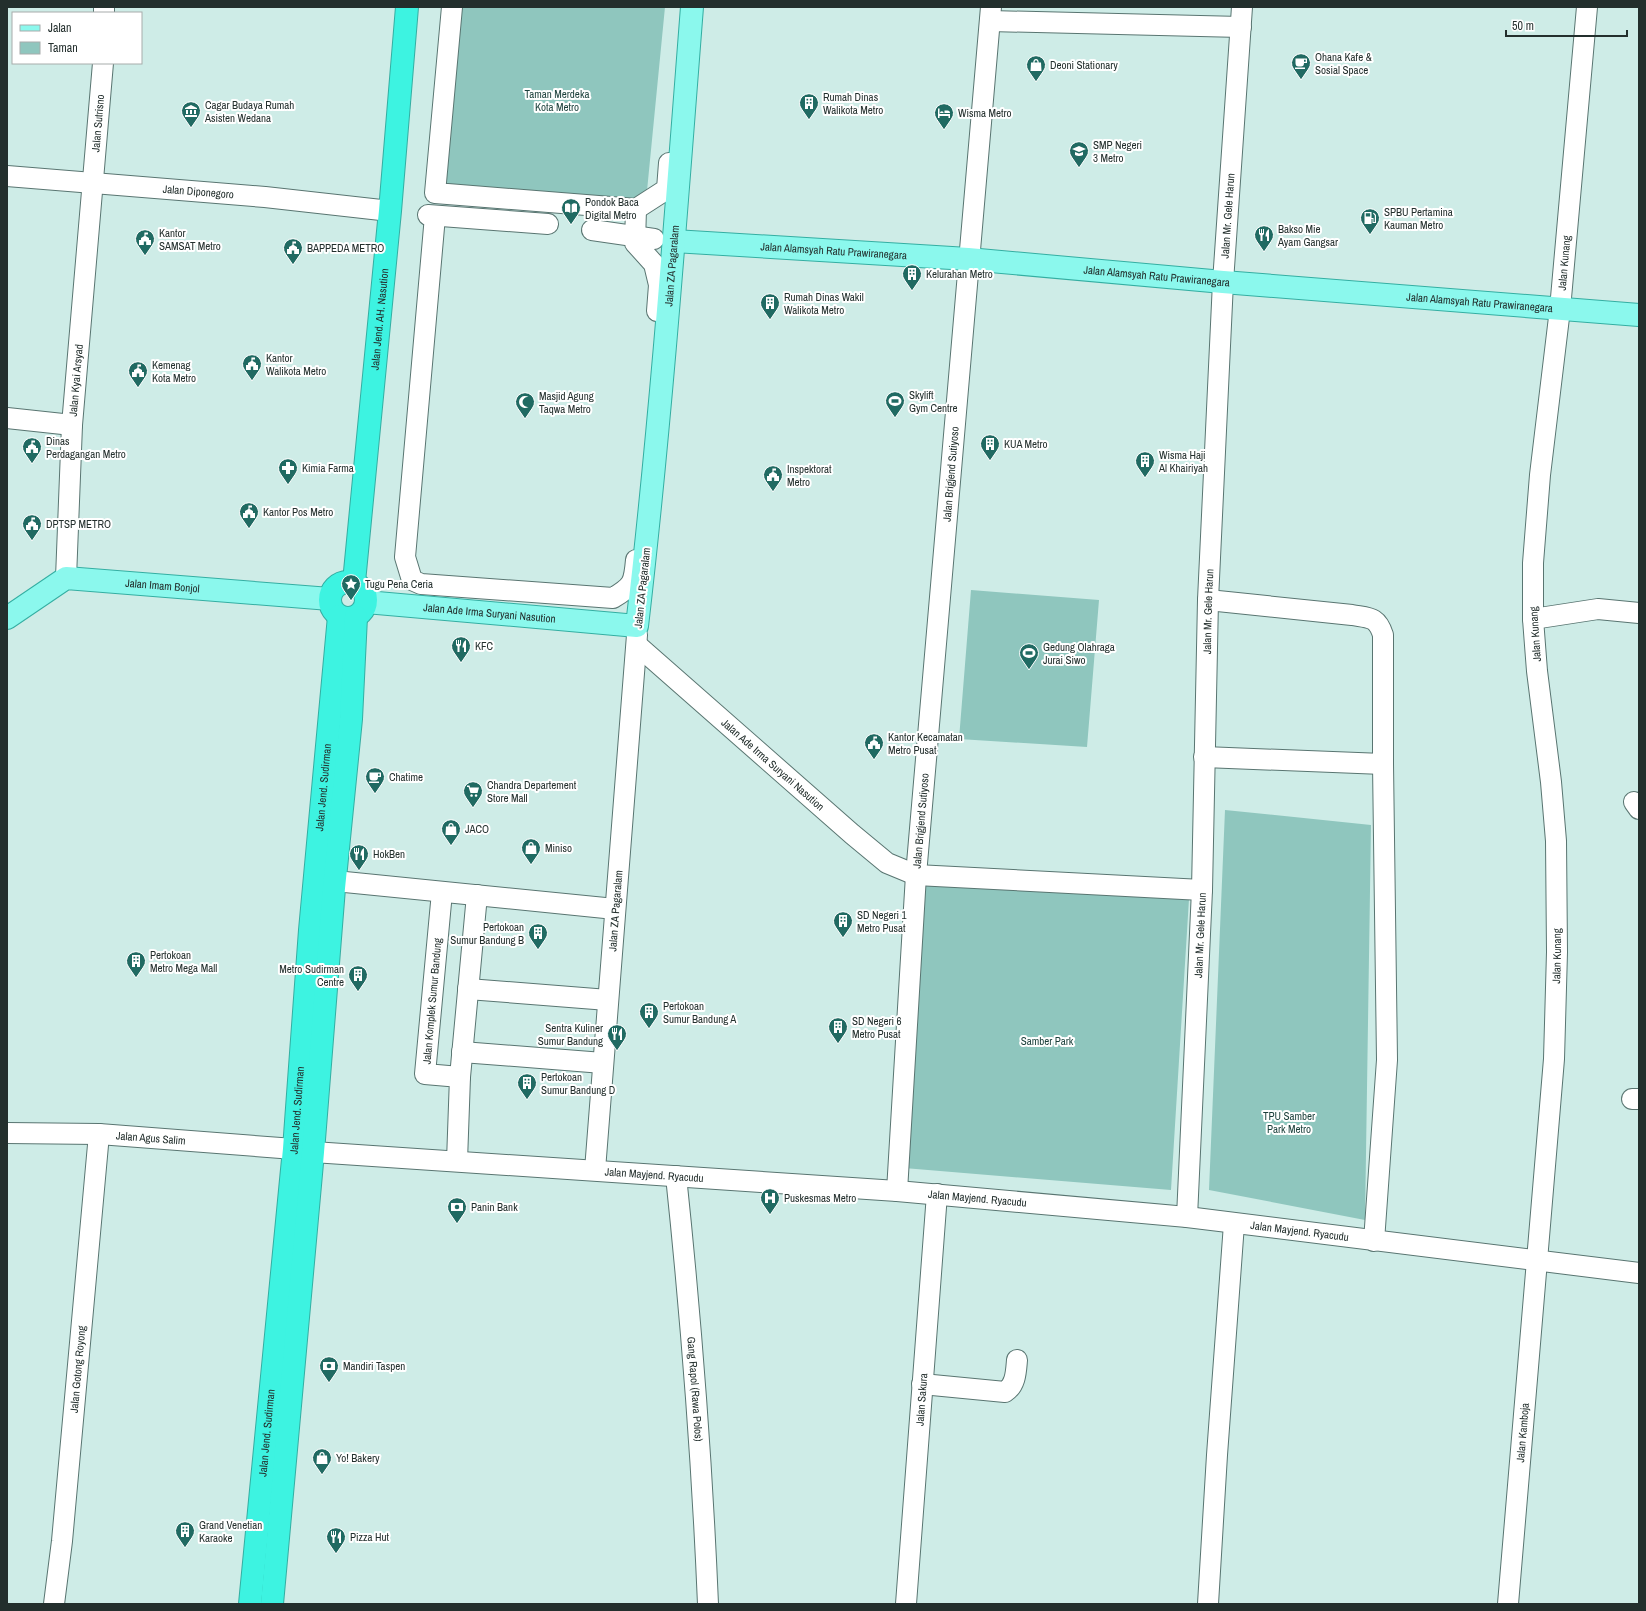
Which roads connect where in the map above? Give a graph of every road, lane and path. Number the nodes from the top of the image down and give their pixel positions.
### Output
1 (407, 7) edge
2 (452, 7) edge
3 (682, 7) edge
4 (692, 7) edge
5 (1242, 7) edge
6 (1587, 7) edge
7 (990, 14) edge
8 (1241, 27) junction
9 (103, 64) edge
10 (7, 176) edge
11 (93, 184) junction
12 (636, 209) junction
13 (390, 211) junction
14 (548, 224) dead end
15 (592, 230) dead end
16 (654, 239) junction
17 (968, 259) junction
18 (1223, 282) junction
19 (1560, 309) junction
20 (1639, 315) edge
21 (7, 418) edge
22 (72, 425) junction
23 (66, 578) junction
24 (354, 582) junction
25 (1208, 600) junction
26 (348, 608) junction
27 (1639, 613) edge
28 (7, 618) edge
29 (1533, 619) junction
30 (637, 635) junction
31 (1204, 757) junction
32 (1383, 764) junction
33 (916, 875) junction
34 (335, 881) junction
35 (1202, 890) junction
36 (442, 892) junction
37 (477, 895) junction
38 (615, 909) junction
39 (468, 989) junction
40 (608, 1000) junction
41 (462, 1052) junction
42 (604, 1063) junction
43 (460, 1077) junction
44 (7, 1133) edge
45 (99, 1134) junction
46 (303, 1150) junction
47 (457, 1161) junction
48 (596, 1170) junction
49 (676, 1176) junction
50 (897, 1191) junction
51 (937, 1194) junction
52 (1187, 1217) junction
53 (1234, 1224) junction
54 (1374, 1242) junction
55 (1537, 1261) junction
56 (1639, 1273) edge
57 (1017, 1360) dead end
58 (922, 1384) junction
59 (273, 1479) junction
60 (54, 1604) edge
61 (250, 1604) edge
62 (272, 1604) edge
63 (708, 1604) edge
64 (906, 1604) edge
65 (1208, 1604) edge
66 (1508, 1604) edge

1 - 13 highway, Jalan Jend. AH. Nasution
2 - 12 street
3 - 12 street
4 - 16 main road, Jalan ZA Pagaralam
5 - 8 street, Jalan Mr. Gele Harun
6 - 19 street, Jalan Kunang
7 - 8 street
7 - 17 street, Jalan Brigjend Sutiyoso
8 - 18 street, Jalan Mr. Gele Harun
9 - 11 street, Jalan Sutrisno
10 - 11 street, Jalan Diponegoro
11 - 13 street, Jalan Diponegoro
11 - 22 street, Jalan Kyai Arsyad
12 - 16 street
13 - 24 highway, Jalan Jend. AH. Nasution
14 - 16 street
15 - 16 street
16 - 17 main road, Jalan Alamsyah Ratu Prawiranegara
16 - 30 main road, Jalan ZA Pagaralam
17 - 18 main road, Jalan Alamsyah Ratu Prawiranegara
17 - 33 street, Jalan Brigjend Sutiyoso
18 - 19 main road, Jalan Alamsyah Ratu Prawiranegara
18 - 25 street, Jalan Mr. Gele Harun
19 - 20 main road, Jalan Alamsyah Ratu Prawiranegara
19 - 29 street, Jalan Kunang
21 - 22 street
22 - 23 street, Jalan Kyai Arsyad
23 - 26 main road, Jalan Imam Bonjol
23 - 28 main road
24 - 26 highway
24 - 26 highway
25 - 31 street, Jalan Mr. Gele Harun
25 - 32 street
26 - 30 main road, Jalan Ade Irma Suryani Nasution
26 - 34 highway, Jalan Jend. Sudirman
26 - 46 highway, Jalan Jend. Sudirman
27 - 29 street
29 - 55 street, Jalan Kunang
30 - 33 street, Jalan Ade Irma Suryani Nasution
30 - 38 street, Jalan ZA Pagaralam
31 - 32 street
31 - 35 street, Jalan Mr. Gele Harun
32 - 54 street
33 - 35 street
33 - 50 street, Jalan Brigjend Sutiyoso
34 - 36 street
34 - 46 highway, Jalan Jend. Sudirman
35 - 52 street, Jalan Mr. Gele Harun
36 - 37 street
36 - 43 street, Jalan Komplek Sumur Bandung
37 - 38 street
37 - 39 street
38 - 40 street, Jalan ZA Pagaralam
39 - 40 street
39 - 41 street
40 - 42 street, Jalan ZA Pagaralam
41 - 42 street
41 - 43 street
42 - 48 street, Jalan ZA Pagaralam
43 - 47 street
44 - 45 street, Jalan Agus Salim
45 - 46 street, Jalan Agus Salim
45 - 60 street, Jalan Gotong Royong
46 - 47 street, Jalan Mayjend. Ryacudu
46 - 59 highway, Jalan Jend. Sudirman
47 - 48 street, Jalan Mayjend. Ryacudu
48 - 49 street, Jalan Mayjend. Ryacudu
49 - 50 street, Jalan Mayjend. Ryacudu
49 - 63 street, Gang Rapol (Rawa Polos)
50 - 51 street, Jalan Mayjend. Ryacudu
51 - 52 street, Jalan Mayjend. Ryacudu
51 - 58 street, Jalan Sakura
52 - 53 street, Jalan Mayjend. Ryacudu
53 - 54 street, Jalan Mayjend. Ryacudu
53 - 65 street
54 - 55 street, Jalan Mayjend. Ryacudu
55 - 56 street, Jalan Mayjend. Ryacudu
55 - 66 street, Jalan Kamboja
57 - 58 street
58 - 64 street, Jalan Sakura
59 - 61 highway, Jalan Jend. Sudirman
59 - 62 highway, Jalan Jend. Sudirman

